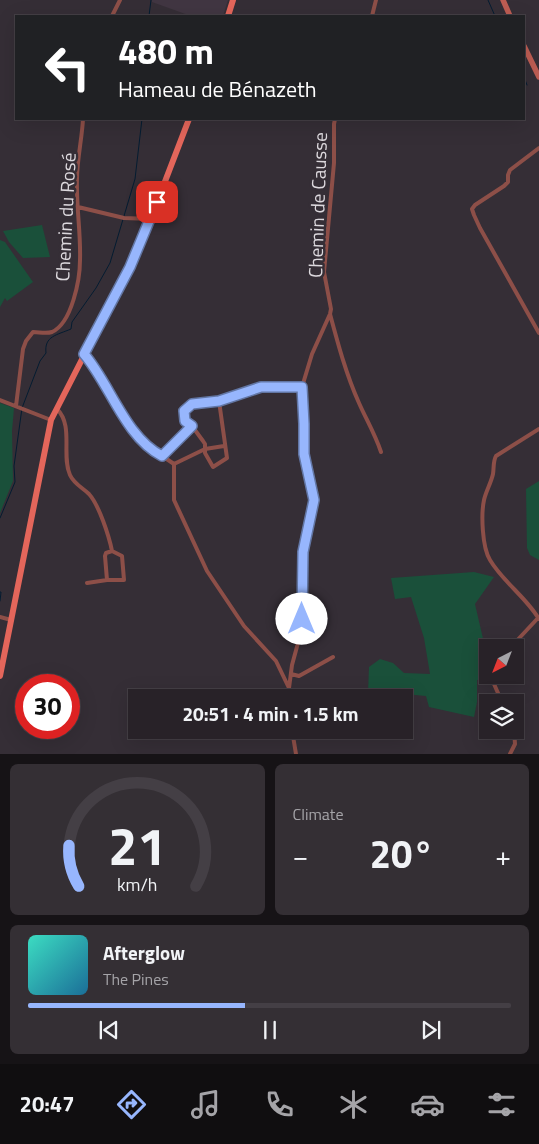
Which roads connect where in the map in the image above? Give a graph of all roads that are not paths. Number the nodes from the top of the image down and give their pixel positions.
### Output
1 (120, 0) edge
2 (233, 0) edge
3 (376, 0) edge
4 (503, 0) edge
5 (112, 15) edge
6 (228, 15) edge
7 (372, 15) edge
8 (510, 15) edge
9 (525, 48) edge
10 (539, 76) edge
11 (83, 120) edge
12 (189, 120) edge
13 (336, 120) edge
14 (539, 148) edge
15 (78, 207) junction
16 (151, 219) junction
17 (330, 314) junction
18 (539, 334) edge
19 (84, 354) junction
20 (302, 387) junction
21 (0, 400) edge
22 (219, 401) junction
23 (16, 406) junction
24 (56, 409) junction
25 (51, 420) junction
26 (192, 426) junction
27 (539, 429) edge
28 (224, 446) junction
29 (205, 449) junction
30 (381, 452) dead end
31 (162, 456) junction
32 (174, 464) junction
33 (112, 551) junction
34 (107, 580) junction
35 (87, 583) dead end
36 (0, 617) edge
37 (539, 618) edge
38 (11, 620) junction
39 (519, 639) edge
40 (333, 657) dead end
41 (291, 674) junction
42 (0, 676) edge
43 (289, 688) joint
44 (294, 739) edge
45 (515, 739) edge
46 (296, 754) edge
47 (510, 754) edge

1 - 5 street
2 - 6 main road
3 - 7 street
4 - 8 main road
9 - 10 main road
11 - 15 street, Chemin du Rosé
12 - 16 main road
13 - 17 street, Chemin de Causse
14 - 18 street
15 - 16 street
15 - 23 street, Chemin du Rosé
16 - 19 main road
17 - 20 street
17 - 30 street, Chemin de Causse
19 - 24 main road
19 - 31 street
20 - 22 street
20 - 41 street
21 - 23 street
22 - 26 street
22 - 28 street
23 - 25 street
24 - 25 main road
24 - 33 street
25 - 38 main road
26 - 29 street
26 - 31 street
27 - 37 street
28 - 29 street
28 - 29 street
29 - 32 street
31 - 32 street
32 - 43 street
33 - 34 street
33 - 34 street
34 - 35 street
36 - 38 street
37 - 39 street
38 - 42 main road
40 - 41 street
41 - 43 street
44 - 46 street
45 - 47 street

